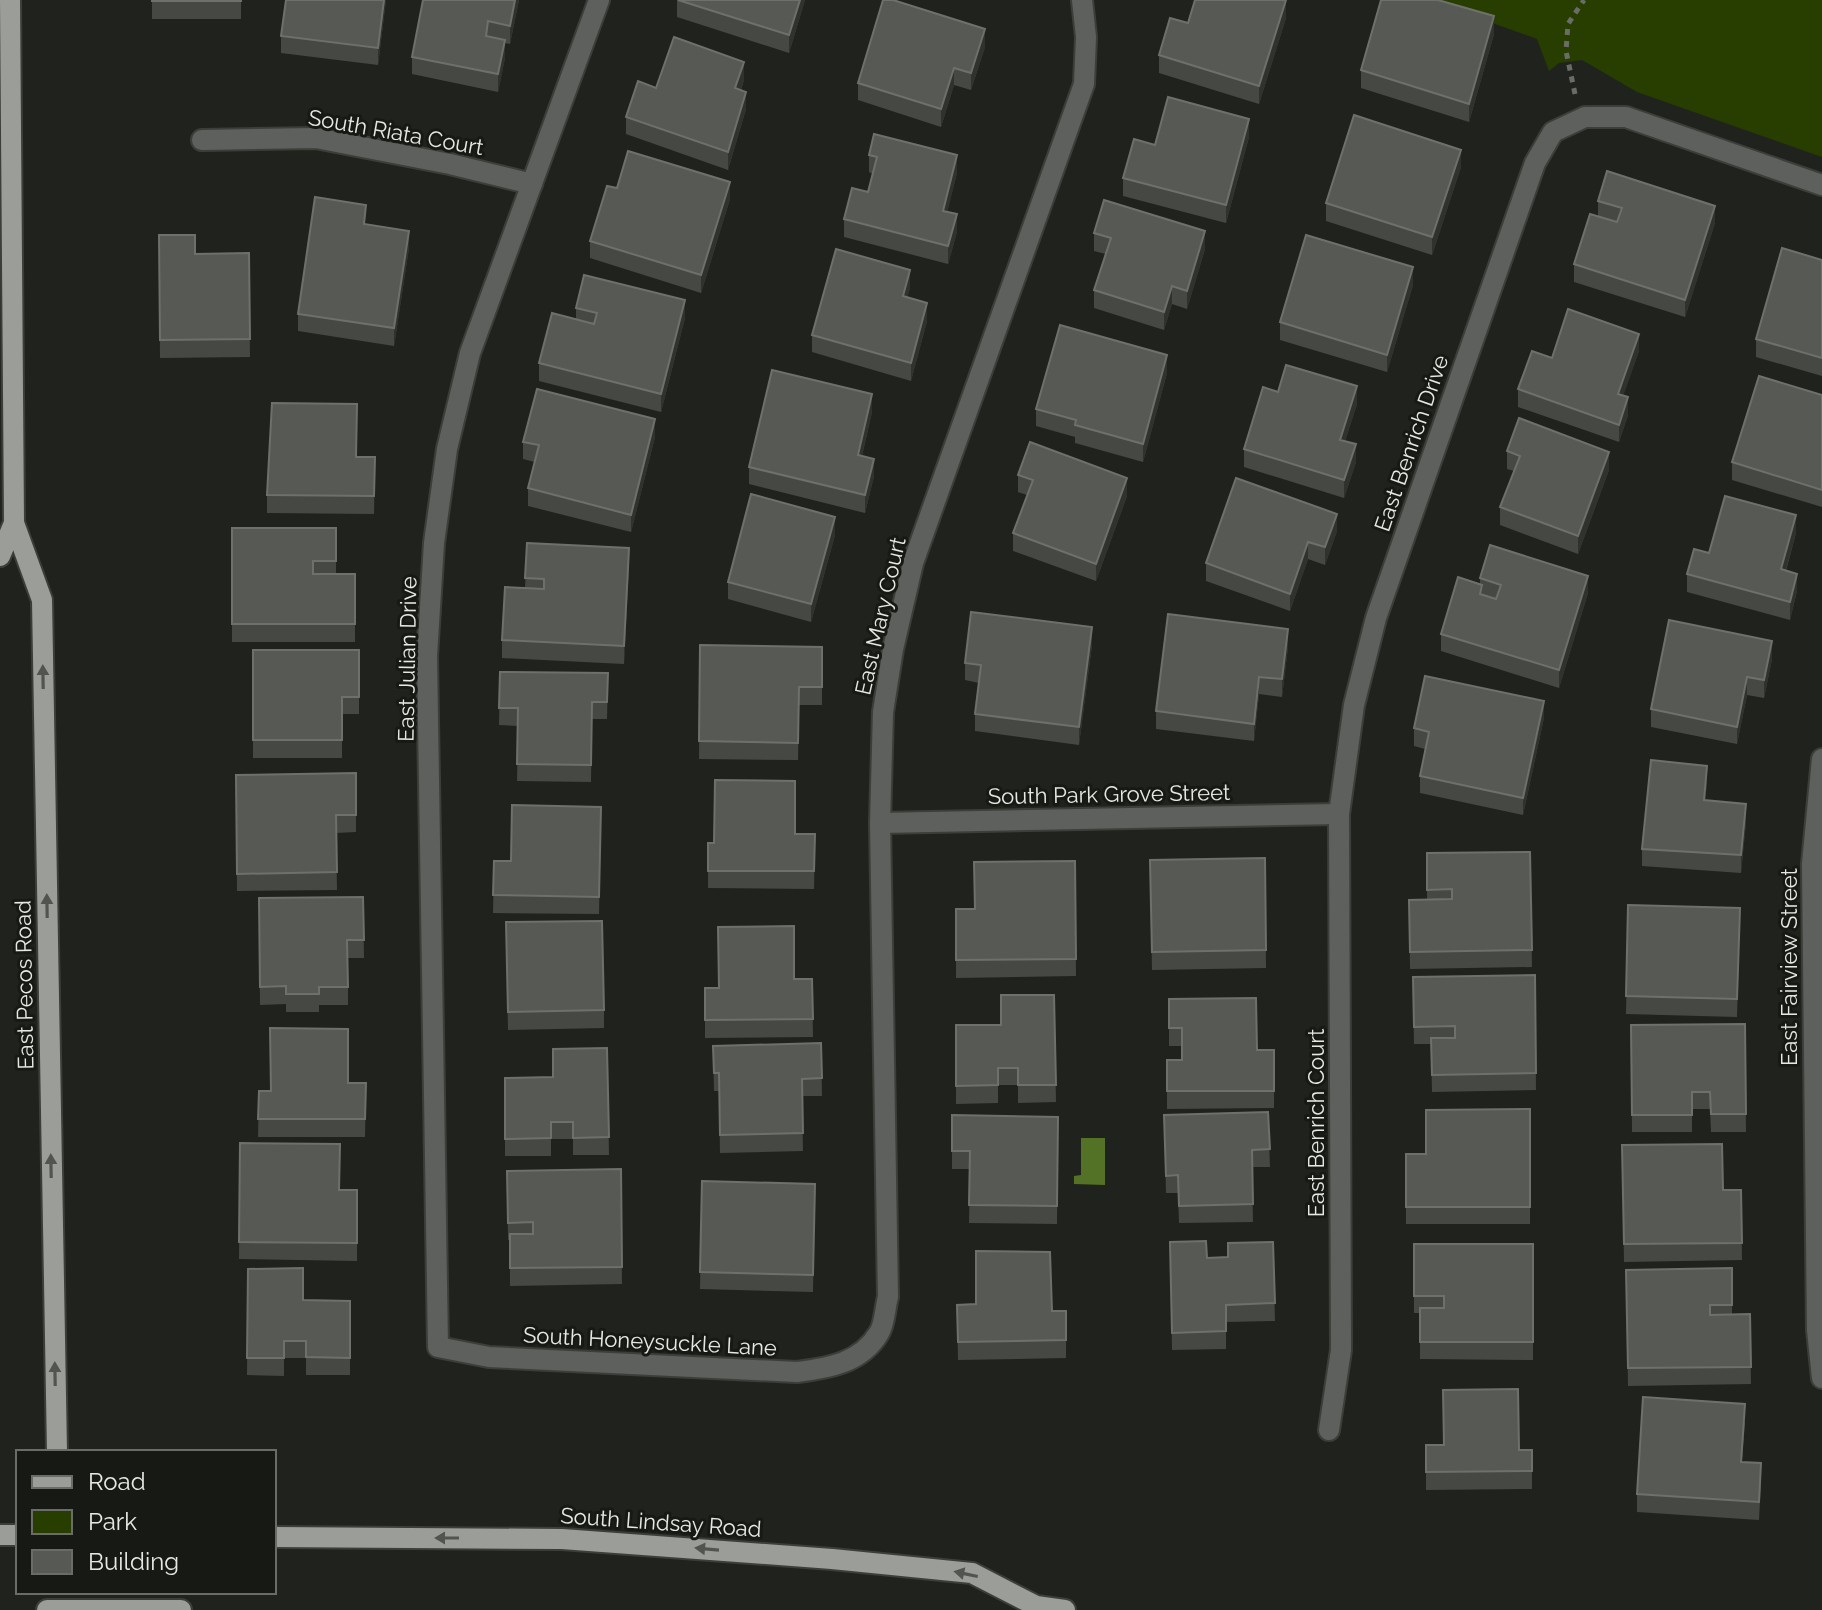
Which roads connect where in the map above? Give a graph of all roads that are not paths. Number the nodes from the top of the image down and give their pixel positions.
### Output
1 (10, 0) edge
2 (599, 0) edge
3 (1082, 0) edge
4 (202, 140) dead end
5 (532, 184) junction
6 (1822, 185) edge
7 (14, 523) junction
8 (0, 556) edge
9 (1822, 759) edge
10 (1339, 814) junction
11 (880, 823) junction
12 (1818, 1175) edge
13 (438, 1347) joint
14 (857, 1357) joint
15 (1822, 1378) edge
16 (1329, 1430) dead end
17 (57, 1450) edge
18 (276, 1537) edge
19 (1029, 1608) edge
20 (47, 1610) edge
21 (59, 1610) edge
22 (181, 1610) edge
23 (1065, 1610) edge

1 - 7 main road, East Pecos Road
2 - 5 street, East Julian Drive
3 - 11 street, East Mary Court
4 - 5 street, South Riata Court
5 - 13 street, East Julian Drive
6 - 10 street, East Benrich Drive
7 - 8 main road, East Pecos Road
17 -> 7 main road, East Pecos Road
9 - 12 street, East Fairview Street
10 - 11 street, South Park Grove Street
10 - 16 street, East Benrich Court
11 - 14 street, East Mary Court
12 - 15 street, East Fairview Street
13 - 14 street, South Honeysuckle Lane
19 -> 18 main road, South Lindsay Road
19 - 23 main road, South Lindsay Road
20 - 21 main road
21 - 22 main road

